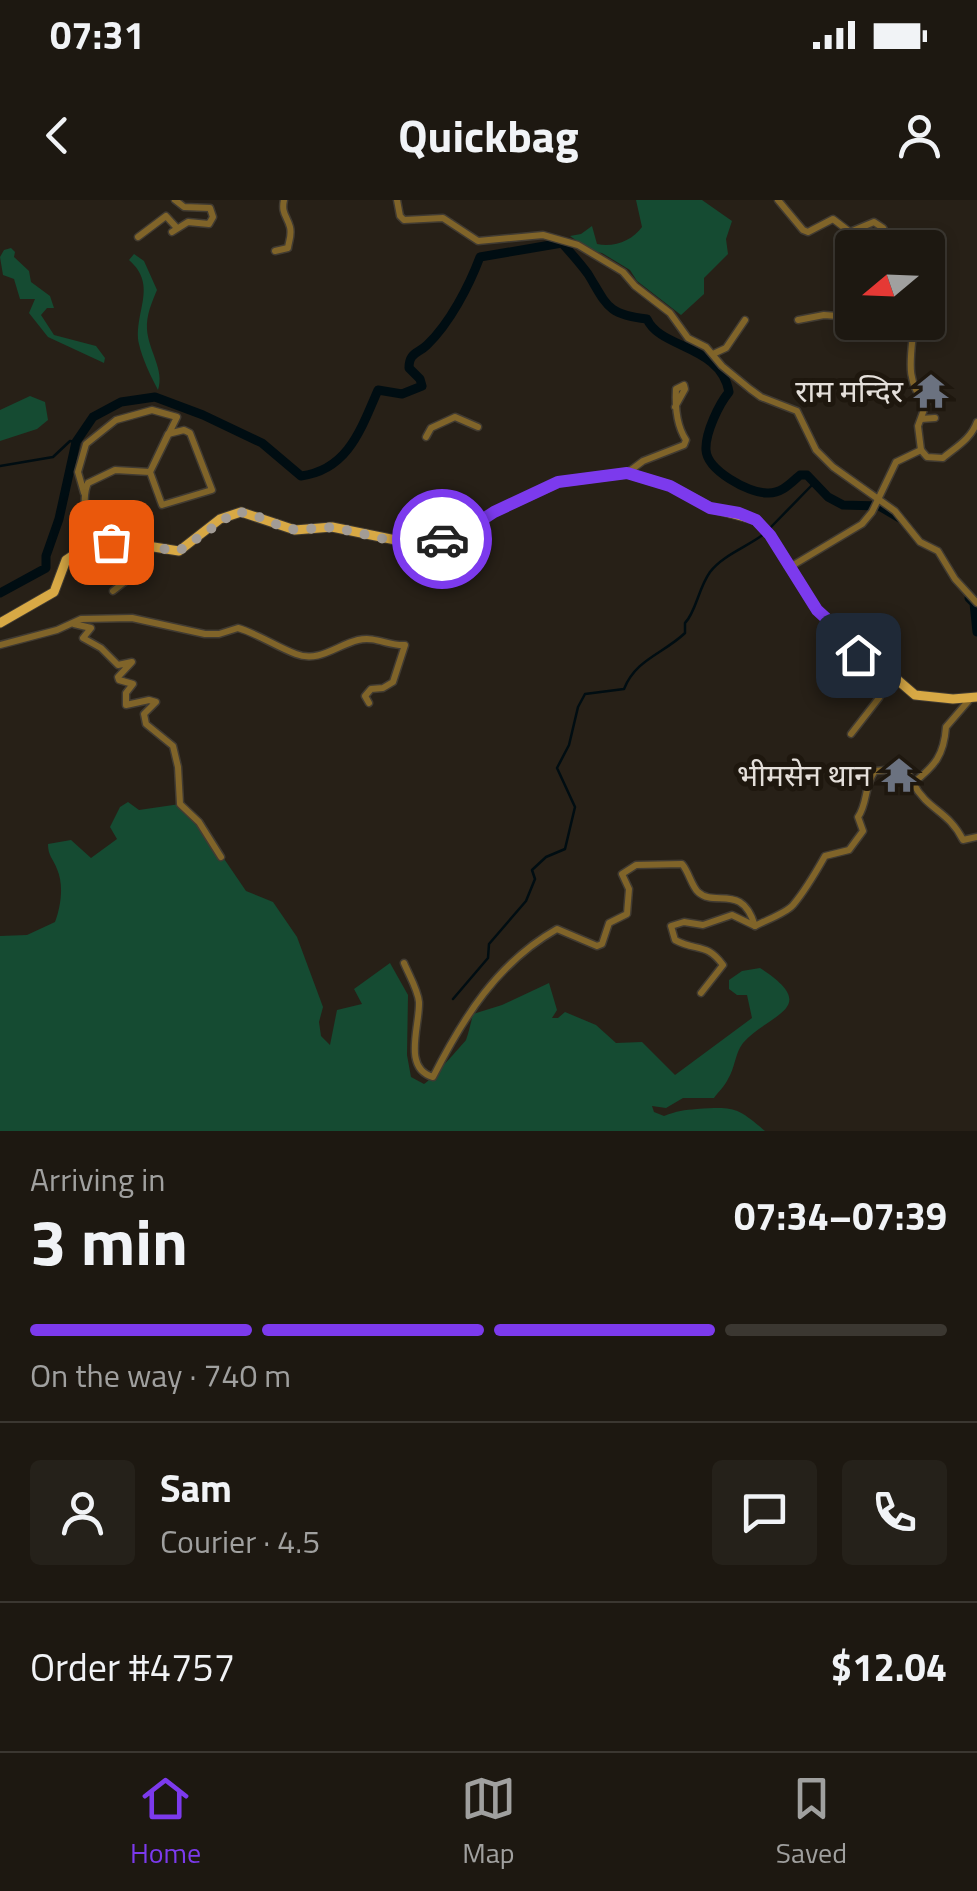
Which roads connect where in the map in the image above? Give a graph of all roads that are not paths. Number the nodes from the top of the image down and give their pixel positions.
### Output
1 (175, 200) edge
2 (284, 200) edge
3 (396, 200) edge
4 (778, 200) edge
5 (848, 230) edge
6 (855, 230) edge
7 (884, 230) edge
8 (138, 236) dead end
9 (275, 251) dead end
10 (835, 316) edge
11 (745, 320) dead end
12 (798, 320) dead end
13 (913, 340) edge
14 (713, 354) junction
15 (675, 406) dead end
16 (935, 418) dead end
17 (921, 419) junction
18 (977, 422) edge
19 (478, 427) dead end
20 (426, 437) dead end
21 (921, 450) junction
22 (150, 472) junction
23 (627, 473) junction
24 (84, 493) junction
25 (877, 500) junction
26 (122, 542) junction
27 (84, 548) junction
28 (790, 568) junction
29 (113, 591) dead end
30 (977, 603) edge
31 (0, 623) edge
32 (67, 624) junction
33 (0, 645) edge
34 (886, 670) junction
35 (976, 696) edge
36 (369, 703) dead end
37 (851, 734) dead end
38 (912, 783) junction
39 (977, 837) edge
40 (221, 857) dead end
41 (756, 926) junction
42 (404, 963) dead end
43 (701, 993) dead end

1 - 8 street
2 - 9 street
3 - 14 street
4 - 5 street
6 - 7 street
10 - 12 street
11 - 14 street
13 - 17 street
14 - 25 street
15 - 23 street
16 - 17 street
17 - 21 street
18 - 21 street
19 - 20 street
21 - 25 street
22 - 22 street
22 - 24 street
22 - 24 street
23 - 26 main road
23 - 28 main road
24 - 27 street
25 - 28 street
25 - 30 street
26 - 27 main road
26 - 29 street
27 - 31 main road
28 - 34 main road
32 - 33 street
32 - 36 street
32 - 40 street
34 - 35 main road
34 - 37 street
35 - 38 street
38 - 39 street
38 - 41 street
41 - 42 street
41 - 43 street

